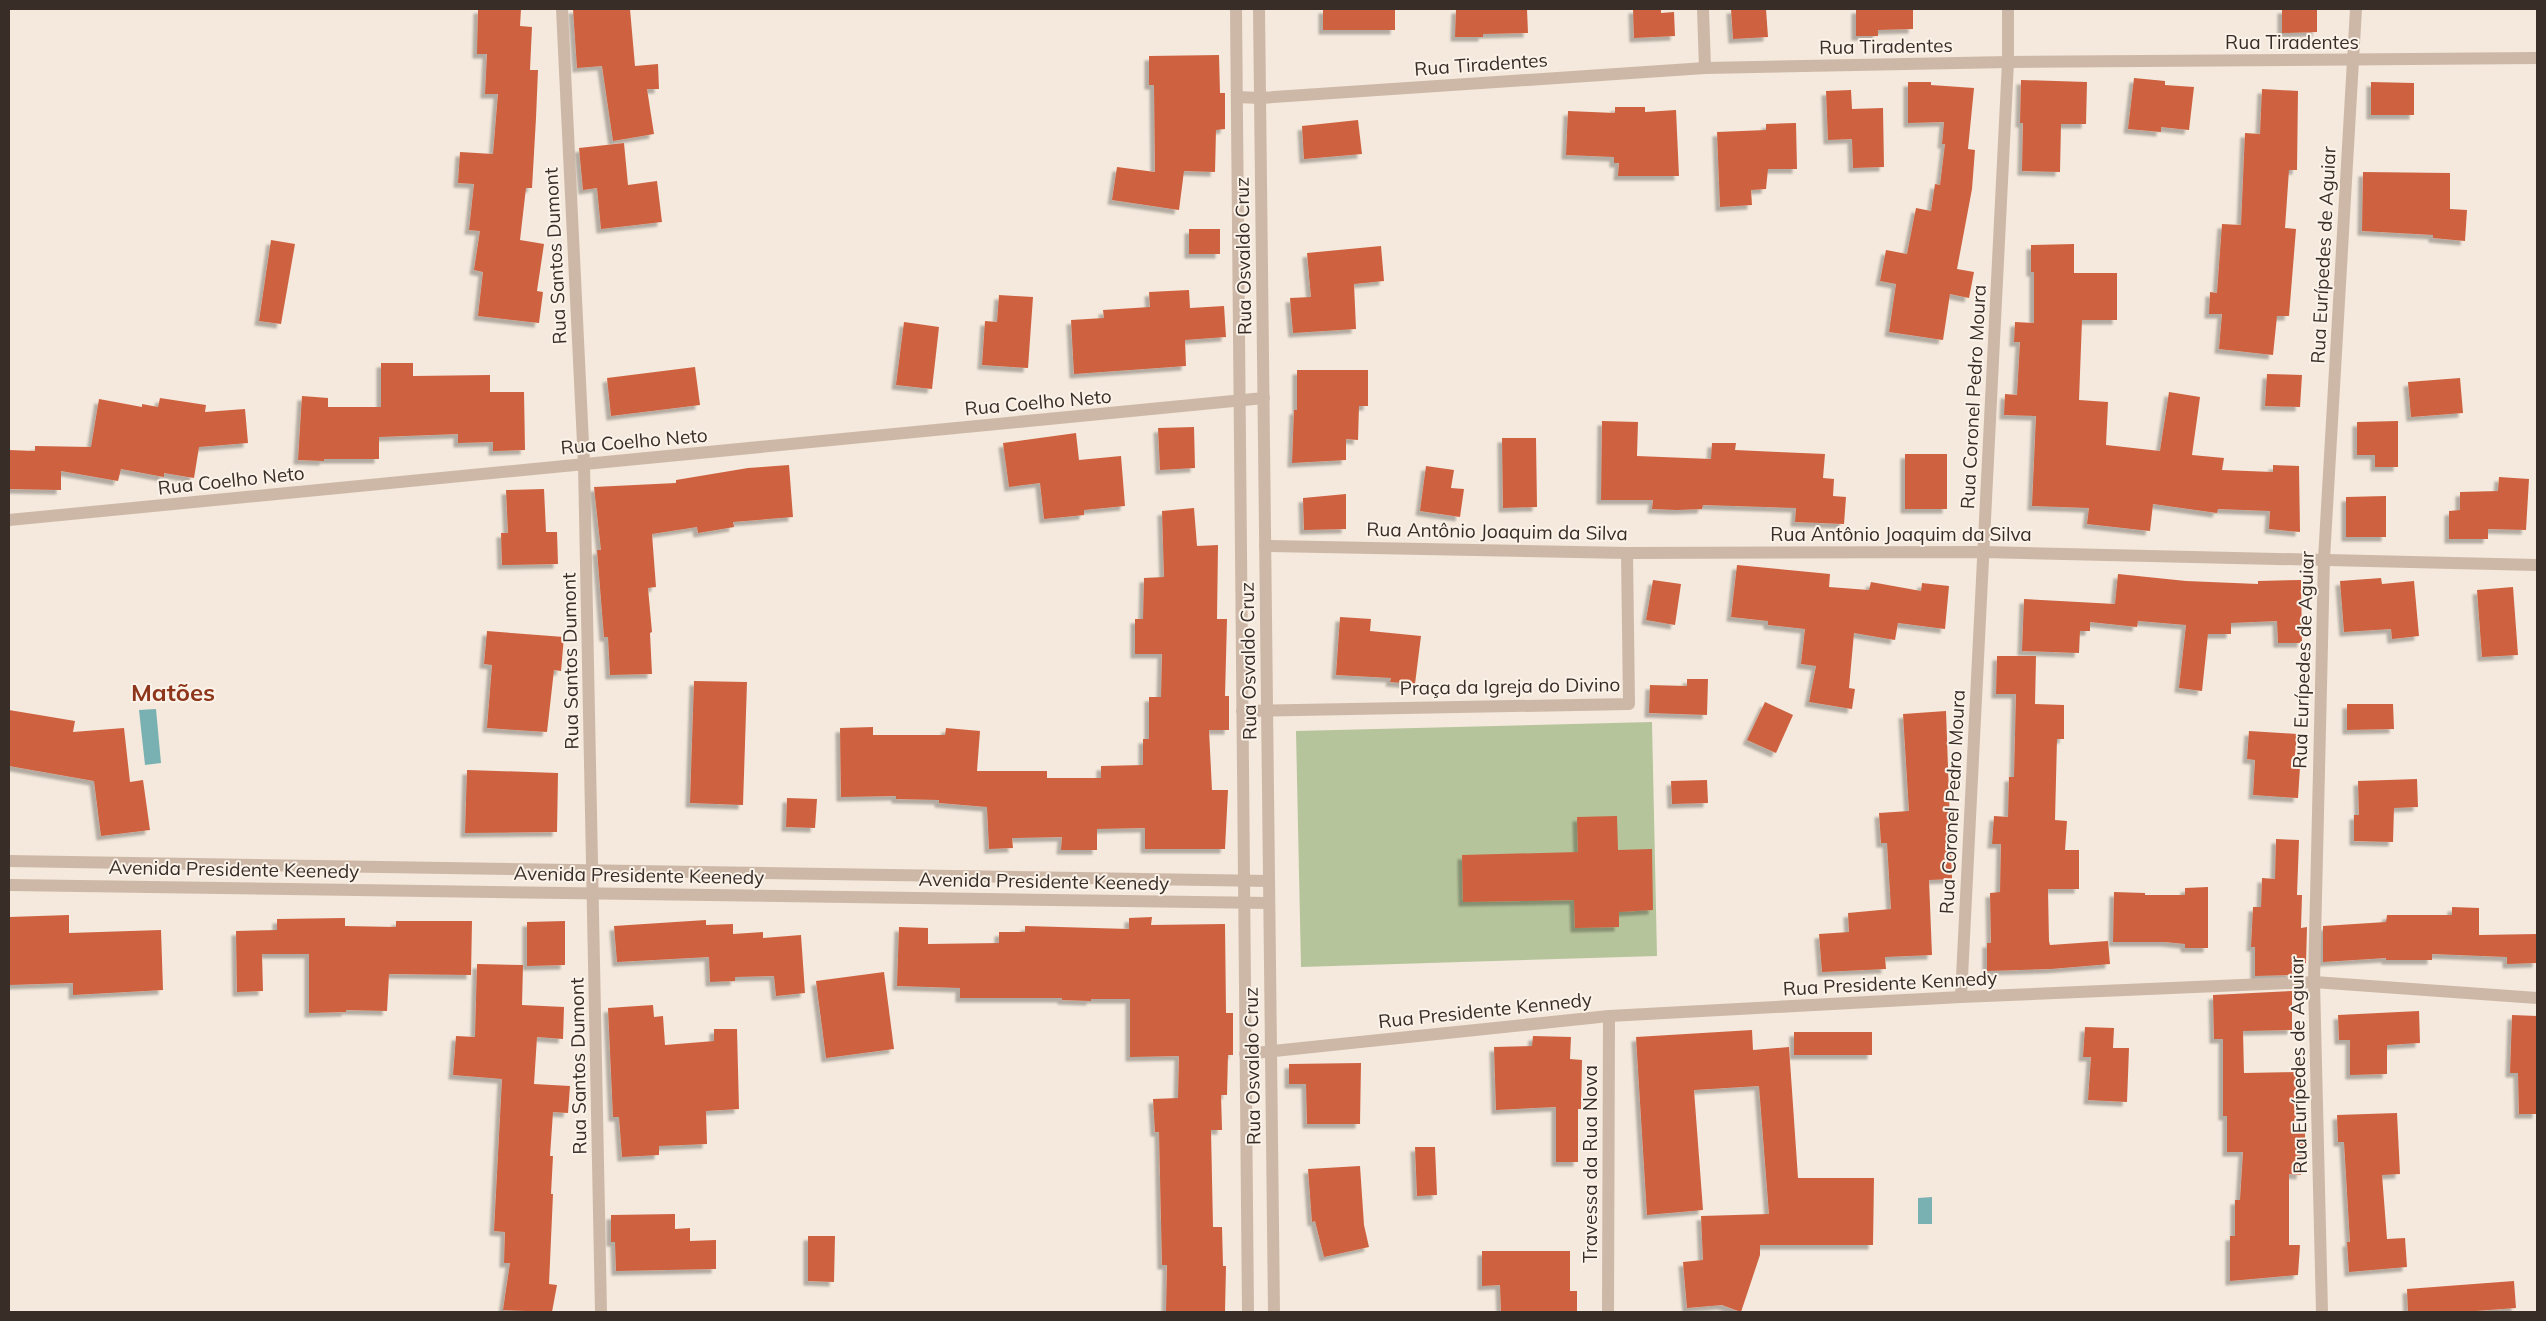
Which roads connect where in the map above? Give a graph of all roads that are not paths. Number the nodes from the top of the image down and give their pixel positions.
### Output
1 (562, 9) edge
2 (1236, 9) edge
3 (1259, 9) edge
4 (1703, 9) edge
5 (2008, 9) edge
6 (2356, 9) edge
7 (2537, 58) edge
8 (2353, 61) junction
9 (2008, 62) junction
10 (1705, 68) junction
11 (1237, 97) junction
12 (1260, 98) junction
13 (1264, 398) junction
14 (1240, 402) junction
15 (584, 464) junction
16 (9, 520) edge
17 (1265, 546) junction
18 (1627, 552) junction
19 (1984, 552) junction
20 (2324, 559) junction
21 (2537, 565) edge
22 (1267, 710) junction
23 (1242, 711) junction
24 (9, 861) edge
25 (594, 870) junction
26 (1244, 881) junction
27 (1269, 881) junction
28 (9, 885) edge
29 (594, 893) junction
30 (1244, 902) junction
31 (1269, 902) junction
32 (2314, 982) junction
33 (1961, 997) junction
34 (2537, 998) edge
35 (1609, 1016) junction
36 (1271, 1051) junction
37 (1245, 1054) junction
38 (601, 1312) edge
39 (1248, 1312) edge
40 (1274, 1312) edge
41 (1608, 1312) edge
42 (2322, 1312) edge

1 - 15 street, Rua Santos Dumont
2 - 11 street, Rua Osvaldo Cruz
3 - 12 street, Rua Osvaldo Cruz
4 - 10 street
5 - 9 street, Rua Coronel Pedro Moura
6 - 8 street, Rua Eurípedes de Aguiar
7 - 8 street, Rua Tiradentes
8 - 9 street, Rua Tiradentes
8 - 20 street, Rua Eurípedes de Aguiar
9 - 10 street, Rua Tiradentes
9 - 19 street, Rua Coronel Pedro Moura
10 - 12 street, Rua Tiradentes
11 - 12 street, Rua Tiradentes
11 - 14 street, Rua Osvaldo Cruz
12 - 13 street, Rua Osvaldo Cruz
13 - 14 street, Rua Coelho Neto
13 - 17 street, Rua Osvaldo Cruz
14 - 15 street, Rua Coelho Neto
14 - 23 street, Rua Osvaldo Cruz
15 - 16 street, Rua Coelho Neto
15 - 25 street, Rua Santos Dumont
17 - 18 street, Rua Antônio Joaquim da Silva
17 - 22 street, Rua Osvaldo Cruz
18 - 19 street, Rua Antônio Joaquim da Silva
18 - 22 street, Praça da Igreja do Divino
19 - 20 street, Rua Antônio Joaquim da Silva
19 - 33 street, Rua Coronel Pedro Moura
20 - 21 street, Rua Antônio Joaquim da Silva
20 - 32 street, Rua Eurípedes de Aguiar
22 - 23 street, Praça da Igreja do Divino
22 - 27 street, Rua Osvaldo Cruz
23 - 26 street, Rua Osvaldo Cruz
24 - 25 street, Avenida Presidente Keenedy
25 - 26 street, Avenida Presidente Keenedy
25 - 29 street, Rua Santos Dumont
26 - 27 street, Avenida Presidente Keenedy
26 - 30 street, Rua Osvaldo Cruz
27 - 31 street, Rua Osvaldo Cruz
28 - 29 street, Avenida Presidente Keenedy
29 - 30 street, Avenida Presidente Keenedy
29 - 38 street, Rua Santos Dumont
30 - 31 street, Avenida Presidente Keenedy
30 - 37 street, Rua Osvaldo Cruz
31 - 36 street, Rua Osvaldo Cruz
32 - 33 street, Rua Presidente Kennedy
32 - 34 street, Rua Presidente Kennedy
32 - 42 street, Rua Eurípedes de Aguiar
33 - 35 street, Rua Presidente Kennedy
35 - 36 street, Rua Presidente Kennedy
35 - 41 street, Travessa da Rua Nova
36 - 37 street, Rua Presidente Kennedy
36 - 40 street, Rua Osvaldo Cruz
37 - 39 street, Rua Osvaldo Cruz

